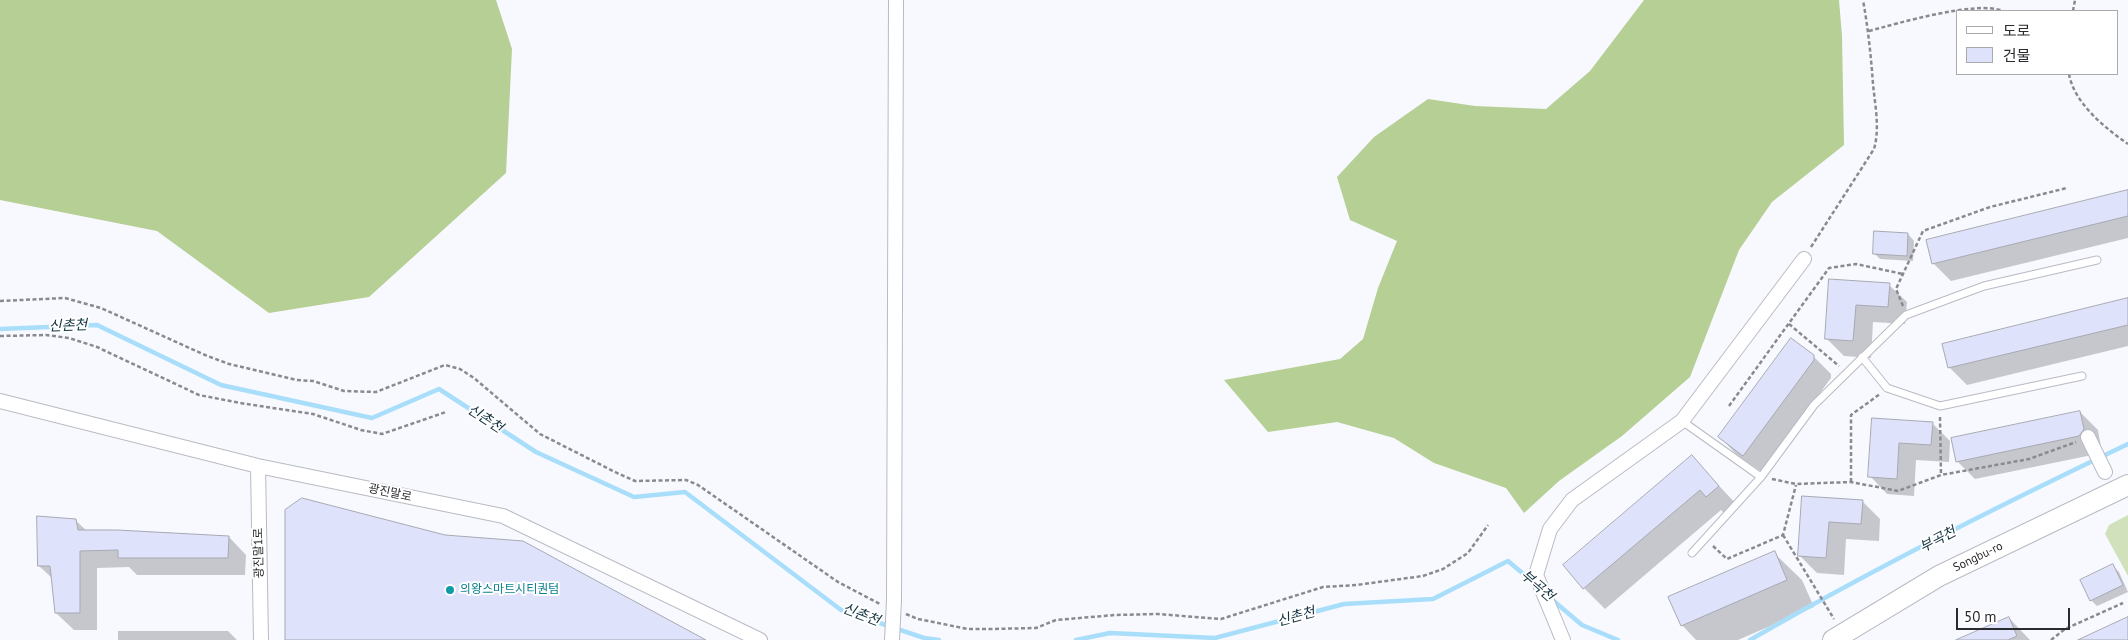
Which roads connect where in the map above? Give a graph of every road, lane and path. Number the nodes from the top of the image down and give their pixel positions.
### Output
1 (896, 0) edge
2 (1863, 0) edge
3 (1956, 10) edge
4 (1957, 10) edge
5 (2001, 10) edge
6 (1869, 31) junction
7 (2068, 75) edge
8 (2128, 144) edge
9 (2067, 188) dead end
10 (1804, 259) joint
11 (2097, 260) dead end
12 (1903, 274) junction
13 (0, 301) edge
14 (1906, 315) junction
15 (1789, 324) junction
16 (0, 336) edge
17 (1862, 357) junction
18 (1847, 372) junction
19 (2082, 376) dead end
20 (1887, 388) junction
21 (0, 401) edge
22 (1729, 406) dead end
23 (1940, 406) junction
24 (446, 412) dead end
25 (1682, 421) junction
26 (2088, 437) joint
27 (258, 466) junction
28 (2105, 472) dead end
29 (1941, 475) junction
30 (1761, 477) junction
31 (1851, 482) junction
32 (1796, 484) junction
33 (2128, 485) edge
34 (1488, 525) dead end
35 (1783, 536) junction
36 (1704, 539) junction
37 (1692, 553) dead end
38 (891, 603) junction
39 (2123, 603) dead end
40 (904, 613) dead end
41 (1834, 619) dead end
42 (1561, 635) edge
43 (892, 639) edge
44 (260, 640) edge
45 (760, 640) edge
46 (1833, 640) edge
47 (2051, 640) edge

1 - 38 street
2 - 6 path
3 - 6 path
4 - 5 path
6 - 10 path
7 - 8 path
9 - 12 path
10 - 25 street
11 - 14 lane
12 - 14 path
12 - 15 path
13 - 38 path
14 - 17 lane
15 - 18 path
15 - 22 path
16 - 24 path
17 - 18 lane
17 - 20 lane
18 - 30 lane
19 - 23 lane
20 - 23 lane
20 - 31 path
21 - 27 street, 광진말로
23 - 29 path
25 - 30 lane
25 - 42 street
26 - 28 street
26 - 29 path
27 - 44 street, 광진말1로
27 - 45 street, 광진말로
29 - 31 path
30 - 32 path
30 - 36 lane
31 - 32 path
32 - 35 path
33 - 46 street, Songbu-ro
34 - 40 path
35 - 36 path
35 - 41 path
36 - 37 lane
38 - 43 street, bridge
39 - 47 path

